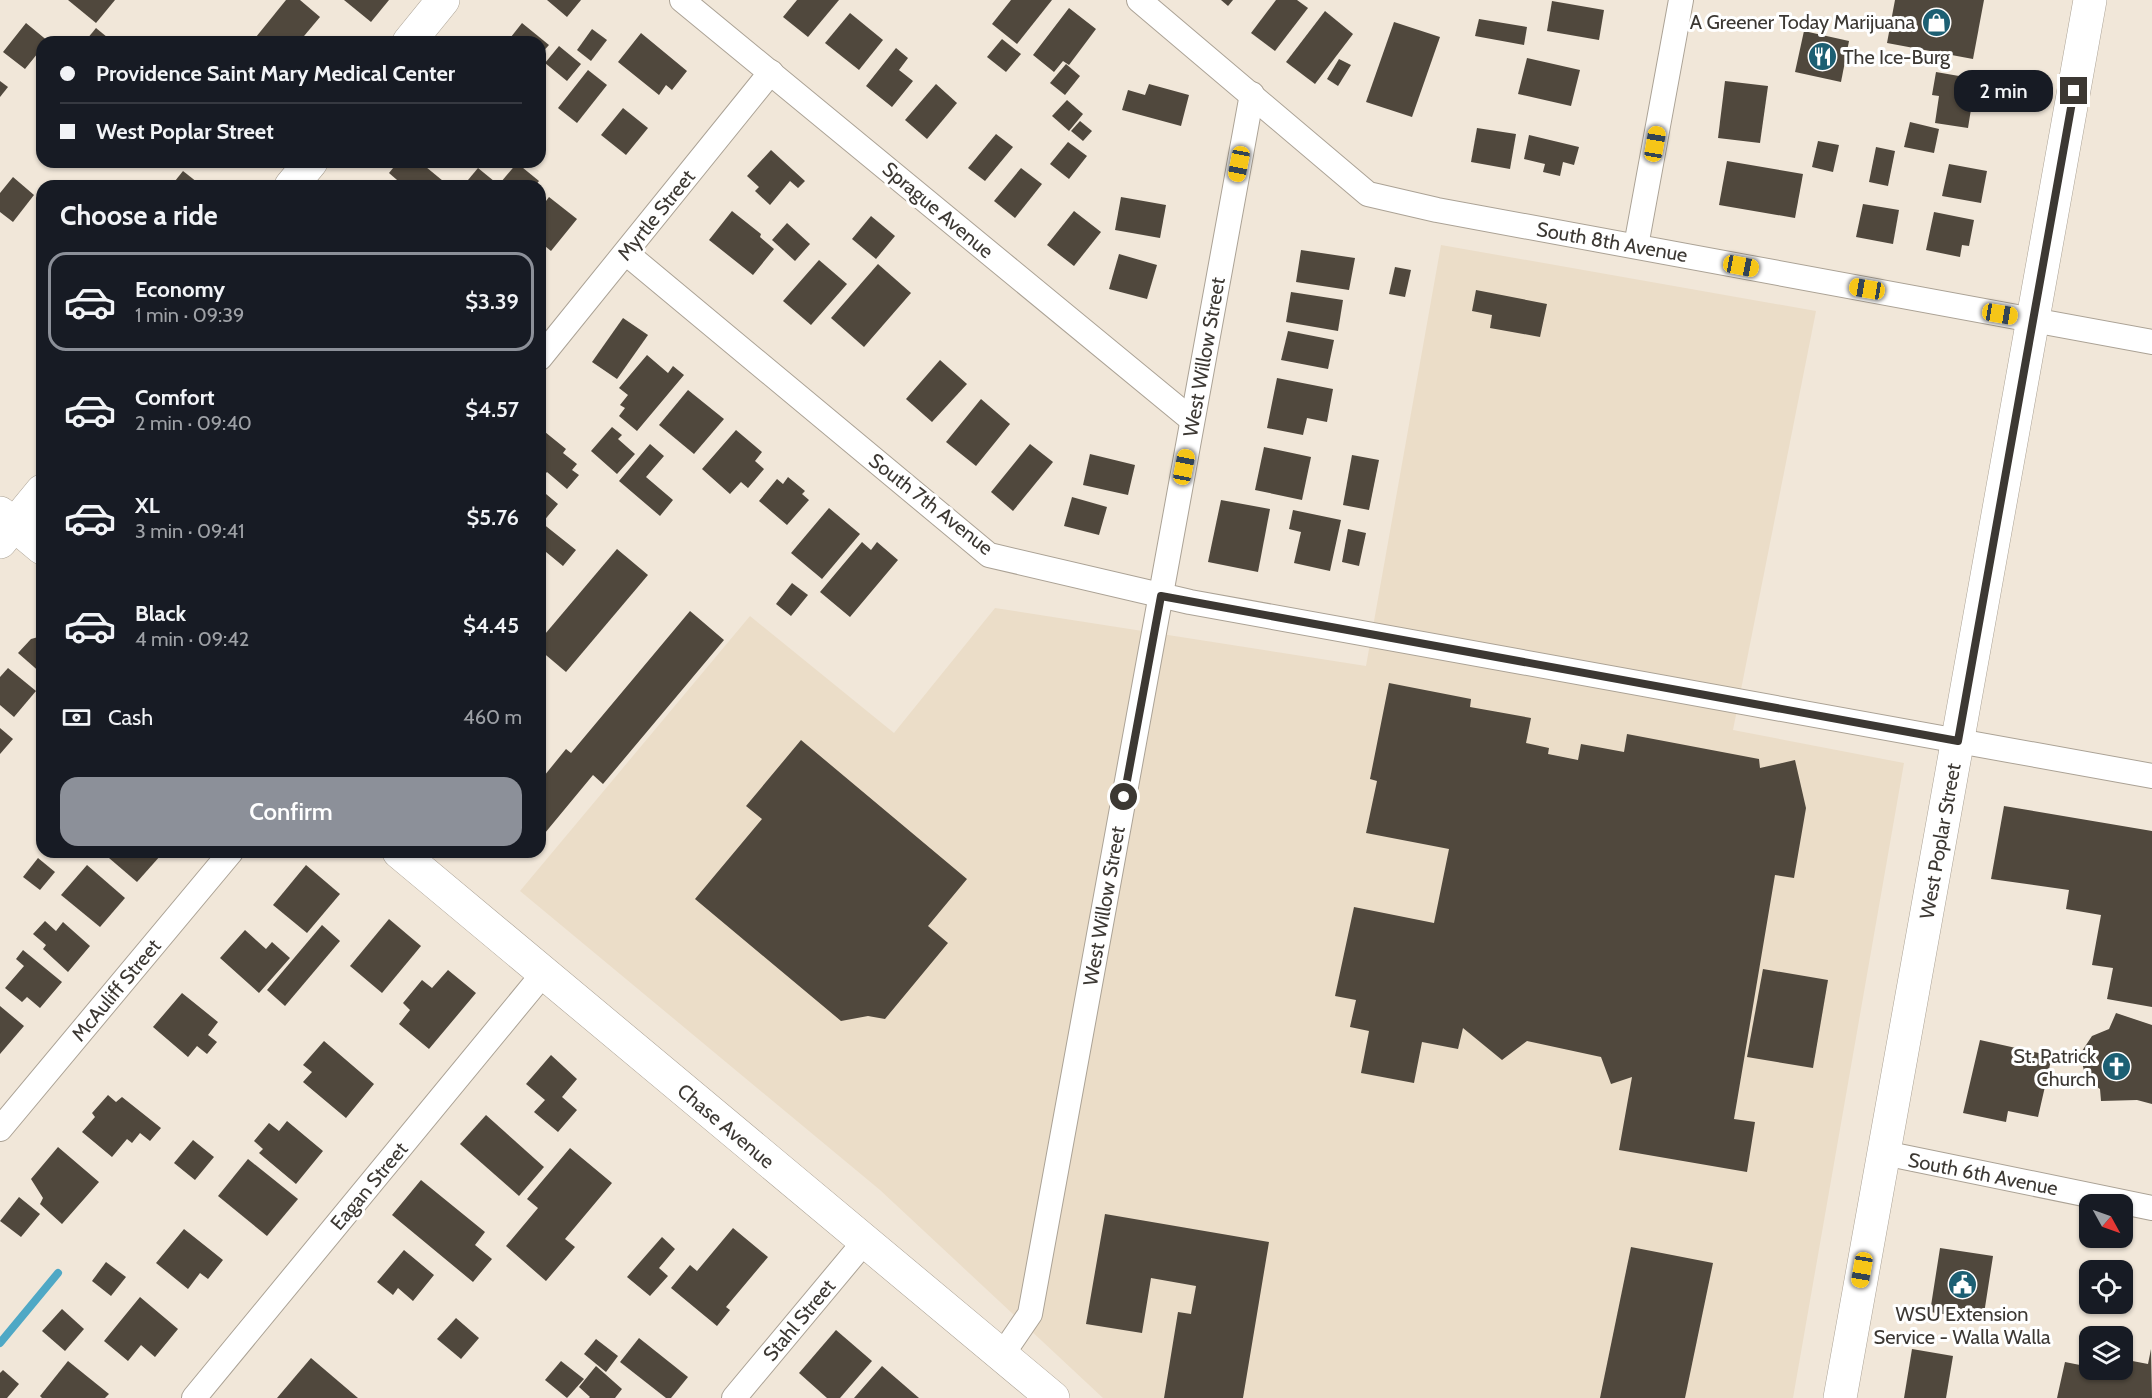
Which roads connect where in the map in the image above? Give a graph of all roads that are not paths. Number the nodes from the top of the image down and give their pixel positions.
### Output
1 (444, 0) edge
2 (682, 0) edge
3 (1139, 0) edge
4 (1681, 0) edge
5 (2090, 0) edge
6 (414, 36) edge
7 (771, 72) junction
8 (1252, 94) junction
9 (306, 168) edge
10 (296, 180) edge
11 (1636, 246) junction
12 (626, 254) junction
13 (2033, 320) junction
14 (2152, 342) edge
15 (546, 351) edge
16 (1192, 420) junction
17 (36, 497) edge
18 (5, 526) edge
19 (36, 544) edge
20 (1161, 596) junction
21 (1958, 741) junction
22 (2152, 776) edge
23 (226, 858) edge
24 (406, 858) edge
25 (543, 974) junction
26 (0, 1129) edge
27 (1884, 1153) junction
28 (2152, 1208) edge
29 (865, 1241) junction
30 (1002, 1355) junction
31 (194, 1398) edge
32 (734, 1398) edge
33 (1053, 1398) edge
34 (1840, 1398) edge

1 - 6 main road
2 - 7 street, Sprague Avenue
3 - 8 street, South 8th Avenue
4 - 11 street
5 - 13 main road, West Poplar Street
7 - 12 street, Myrtle Street
7 - 16 street, Sprague Avenue
8 - 11 street, South 8th Avenue
8 - 16 street, West Willow Street
9 - 10 main road
11 - 13 street, South 8th Avenue
12 - 15 street, Myrtle Street
12 - 20 street, South 7th Avenue
13 - 14 street, South 8th Avenue
13 - 21 main road, West Poplar Street
16 - 20 street, West Willow Street
17 - 18 main road
18 - 19 main road
20 - 21 street, South 7th Avenue
20 - 30 street, West Willow Street
21 - 22 street, South 7th Avenue
21 - 27 main road, West Poplar Street
23 - 26 street, McAuliff Street
24 - 25 main road, Chase Avenue
25 - 29 main road, Chase Avenue
25 - 31 street, Eagan Street
27 - 28 street, South 6th Avenue
27 - 34 main road, West Poplar Street
29 - 30 main road, Chase Avenue
29 - 32 street, Stahl Street
30 - 33 main road, Chase Avenue

